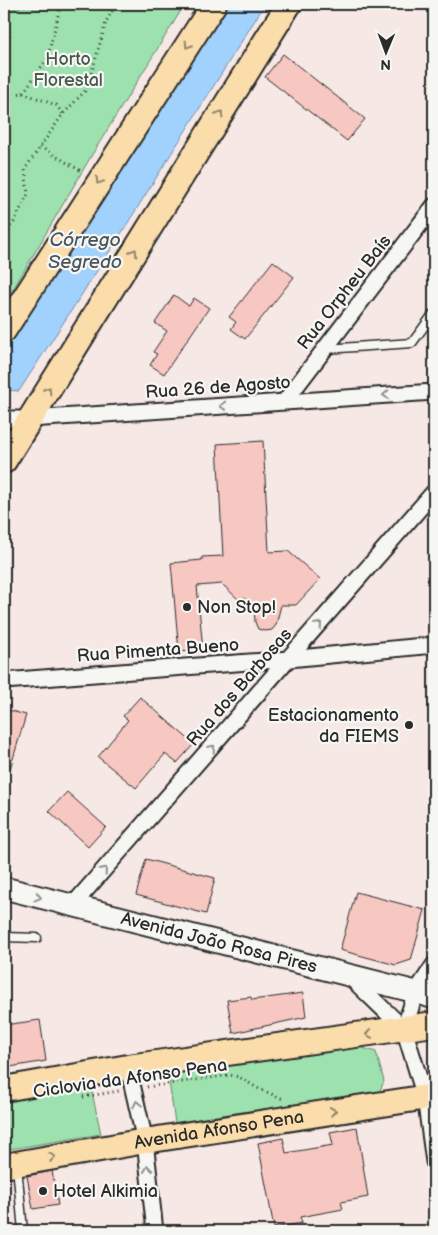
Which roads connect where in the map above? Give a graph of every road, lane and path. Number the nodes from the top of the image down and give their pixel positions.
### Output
1 (28, 4) edge
2 (61, 4) edge
3 (116, 4) edge
4 (214, 4) edge
5 (289, 4) edge
6 (5, 8) edge
7 (4, 41) edge
8 (23, 93) junction
9 (4, 95) edge
10 (63, 114) junction
11 (40, 147) junction
12 (98, 181) junction
13 (434, 206) edge
14 (4, 234) edge
15 (434, 313) edge
16 (4, 330) edge
17 (324, 349) junction
18 (434, 392) edge
19 (285, 401) junction
20 (5, 419) edge
21 (30, 419) junction
22 (4, 462) edge
23 (434, 492) edge
24 (434, 645) edge
25 (289, 659) junction
26 (4, 681) edge
27 (4, 888) edge
28 (72, 906) junction
29 (4, 937) edge
30 (37, 938) dead end
31 (346, 974) junction
32 (429, 982) edge
33 (434, 1024) edge
34 (404, 1029) junction
35 (131, 1078) junction
36 (4, 1088) edge
37 (429, 1096) edge
38 (82, 1097) dead end
39 (290, 1098) dead end
40 (145, 1141) junction
41 (434, 1162) edge
42 (10, 1165) edge
43 (23, 1231) edge
44 (154, 1231) edge

1 - 6 path
2 - 8 path
3 - 10 path
4 -> 12 main road
21 -> 5 main road
6 - 7 path
8 - 9 path
8 - 10 path
10 - 11 path
11 - 12 path
11 - 14 path
12 - 16 main road
13 - 17 street, Rua Orpheu Baís
15 - 17 lane
17 - 19 street, Rua Orpheu Baís
18 -> 19 street, Rua 26 de Agosto
19 -> 21 street, Rua 26 de Agosto
20 - 21 street, Rua 26 de Agosto
21 - 22 main road
25 -> 23 street, Rua dos Barbosas
24 - 25 street, Rua Pimenta Bueno
25 - 26 street, Rua Pimenta Bueno
28 -> 25 street, Rua dos Barbosas
27 -> 28 street, Avenida João Rosa Pires
28 - 31 street, Avenida João Rosa Pires
29 - 30 lane
31 - 32 street, Avenida João Rosa Pires
31 - 34 street
32 - 34 street
33 - 34 main road
34 -> 35 main road
34 - 37 street
35 - 36 main road
35 - 38 path, Ciclovia da Afonso Pena
35 - 39 path, Ciclovia da Afonso Pena
40 -> 35 street
40 -> 37 main road, Avenida Afonso Pena
37 - 41 street
42 -> 40 main road, Avenida Afonso Pena
44 -> 40 street
42 - 43 lane

